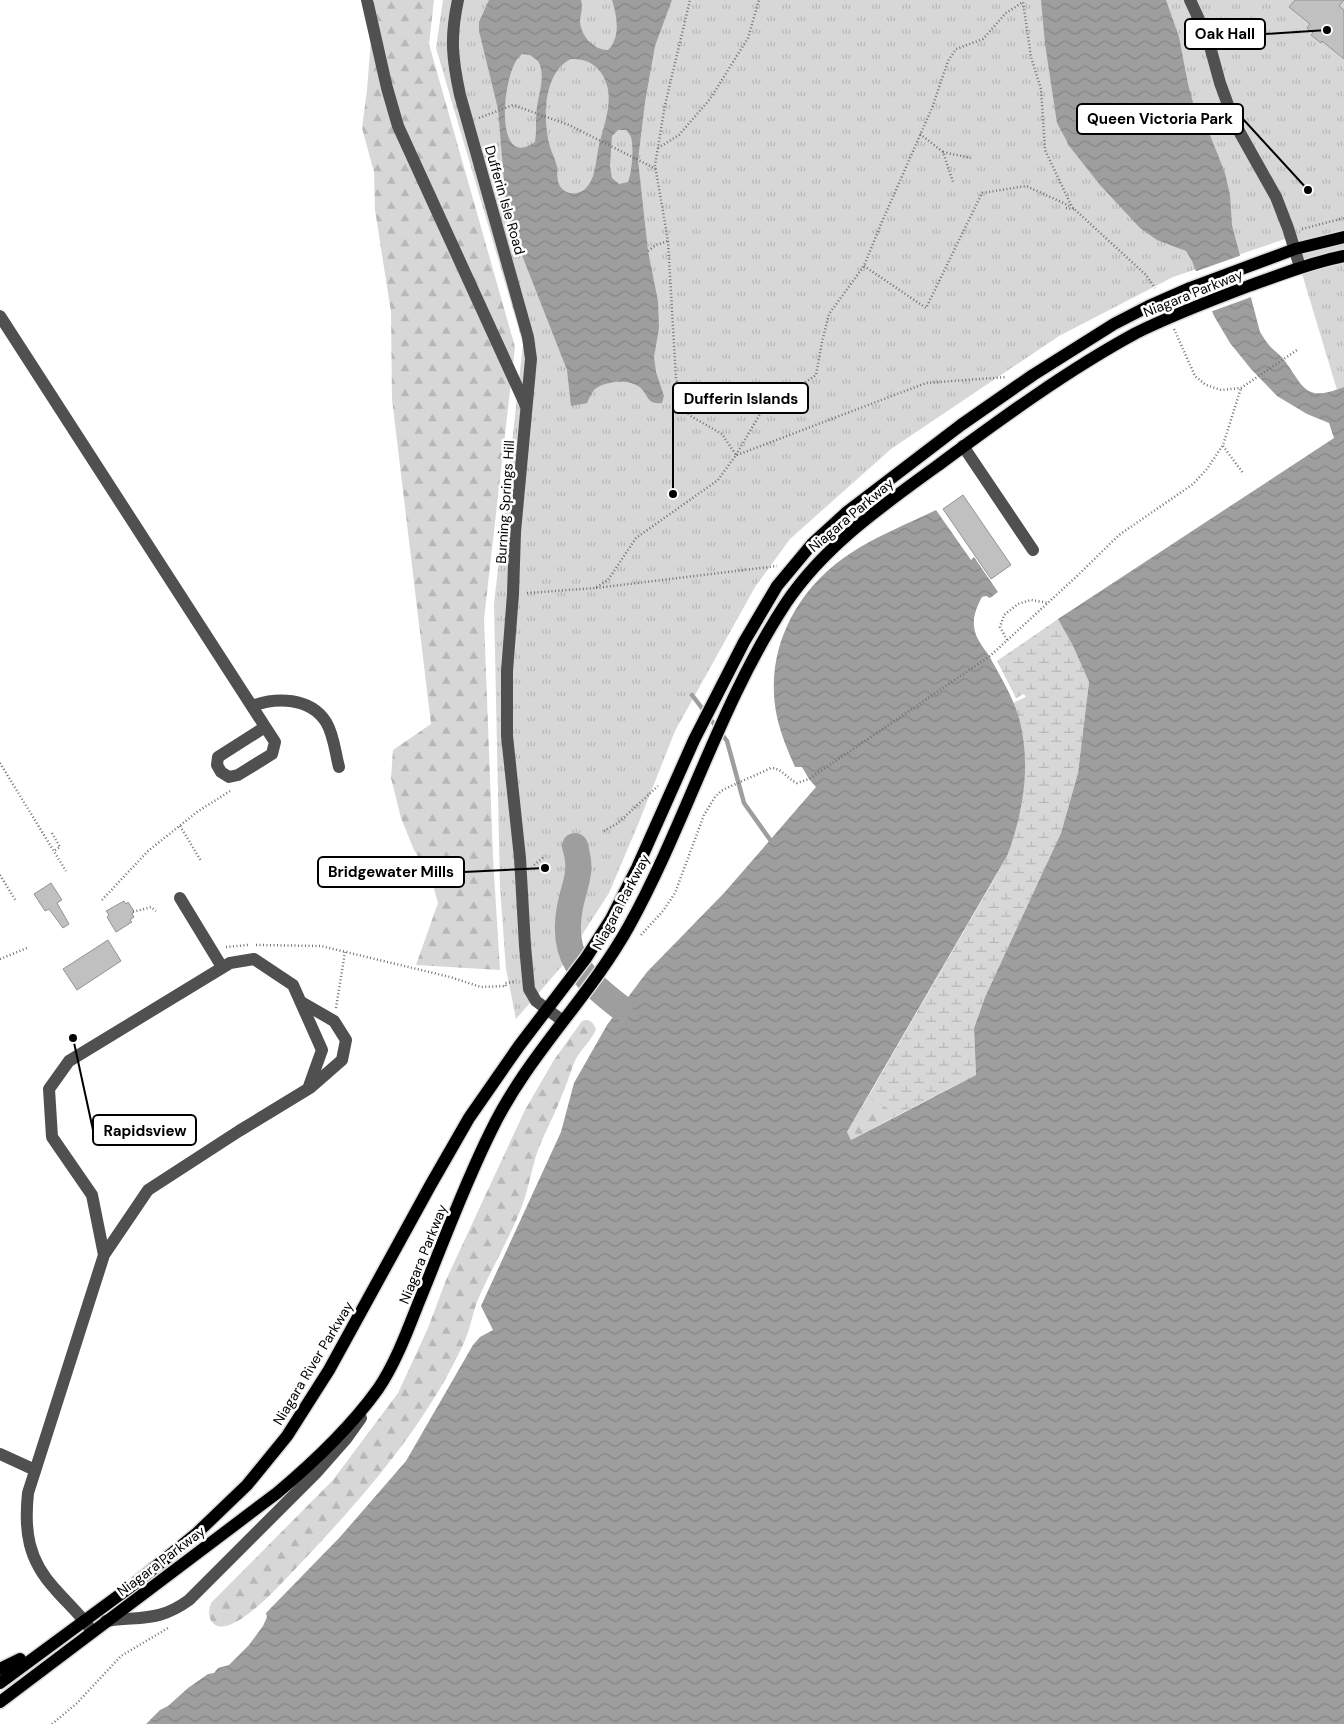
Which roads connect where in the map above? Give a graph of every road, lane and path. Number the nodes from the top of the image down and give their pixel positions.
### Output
1 (367, 0) edge
2 (458, 0) edge
3 (690, 0) edge
4 (759, 0) edge
5 (1190, 0) edge
6 (1022, 1) edge
7 (468, 122) junction
8 (920, 134) junction
9 (658, 148) junction
10 (943, 152) junction
11 (971, 158) dead end
12 (656, 169) junction
13 (953, 182) dead end
14 (1066, 208) dead end
15 (1073, 208) junction
16 (1344, 218) edge
17 (1289, 232) junction
18 (1344, 237) edge
19 (668, 241) junction
20 (1295, 249) junction
21 (648, 251) dead end
22 (1344, 256) edge
23 (864, 266) junction
24 (1300, 267) junction
25 (1158, 293) dead end
26 (0, 316) edge
27 (1172, 324) dead end
28 (1297, 350) dead end
29 (1010, 377) dead end
30 (1241, 388) junction
31 (527, 409) junction
32 (1223, 445) junction
33 (963, 446) junction
34 (736, 455) junction
35 (1243, 472) dead end
36 (1033, 550) dead end
37 (778, 566) dead end
38 (595, 588) junction
39 (513, 594) junction
40 (1049, 603) junction
41 (1007, 640) junction
42 (252, 706) junction
43 (265, 726) junction
44 (0, 763) edge
45 (339, 767) dead end
46 (661, 783) dead end
47 (236, 787) dead end
48 (180, 826) junction
49 (604, 832) dead end
50 (52, 833) dead end
51 (54, 850) junction
52 (201, 861) dead end
53 (66, 871) dead end
54 (0, 875) edge
55 (180, 898) dead end
56 (102, 900) dead end
57 (16, 901) dead end
58 (156, 911) dead end
59 (133, 912) dead end
60 (638, 938) dead end
61 (27, 948) dead end
62 (222, 948) dead end
63 (344, 952) junction
64 (0, 960) edge
65 (222, 967) junction
66 (514, 982) dead end
67 (567, 984) joint
68 (301, 1002) junction
69 (547, 1010) junction
70 (334, 1021) junction
71 (563, 1021) junction
72 (308, 1090) junction
73 (104, 1255) junction
74 (379, 1387) junction
75 (0, 1454) edge
76 (35, 1470) junction
77 (84, 1620) junction
78 (106, 1621) junction
79 (171, 1626) dead end
80 (68, 1632) junction
81 (92, 1632) junction
82 (0, 1670) edge
83 (0, 1683) edge
84 (0, 1702) edge
85 (52, 1724) edge

1 - 31 street
2 - 7 street, Dufferin Isle Road
3 - 9 path
4 - 9 path
5 - 17 street
6 - 8 path
6 - 15 path
7 - 12 path
7 - 31 street, Dufferin Isle Road
8 - 10 path
8 - 23 path
9 - 12 path
10 - 11 path
10 - 13 path
12 - 19 path
14 - 15 path
15 - 23 path
15 - 25 path
16 - 17 path
17 - 20 street
18 - 20 main road, Niagara Parkway
19 - 21 path
19 - 34 path
20 - 24 street
20 - 67 main road, Niagara Parkway
22 - 24 main road, Niagara Parkway
23 - 34 path
24 - 33 main road, Niagara Parkway
26 - 42 street
27 - 30 path
28 - 30 path
29 - 34 path
30 - 32 path
31 - 39 street, Burning Springs Hill
32 - 35 path
32 - 40 path
33 - 36 street
33 - 71 main road, Niagara Parkway
34 - 38 path
37 - 38 path
38 - 39 path
39 - 69 street, Burning Springs Hill
40 - 41 path
40 - 41 path
41 - 60 path
42 - 43 street
42 - 45 street
43 - 43 street
44 - 51 path
46 - 49 path
47 - 48 path
48 - 52 path
48 - 56 path
50 - 51 path
51 - 53 path
54 - 57 path
55 - 65 street
58 - 59 path
61 - 64 path
62 - 63 path
63 - 66 path
63 - 70 path
65 - 68 street
65 - 73 street
67 - 69 main road, Niagara River Parkway
68 - 70 street
68 - 72 street
69 - 71 street, Burning Springs Hill
69 - 77 main road, Niagara River Parkway
70 - 72 street
71 - 74 main road, Niagara Parkway
72 - 73 street
73 - 76 street
74 - 78 main road, Niagara Parkway
74 - 78 street
75 - 76 street
76 - 77 street
77 - 80 main road, Niagara River Parkway
77 - 81 street
78 - 81 main road, Niagara Parkway
79 - 85 path
80 - 82 main road
80 - 83 main road, Niagara River Parkway
81 - 84 main road, Niagara Parkway

